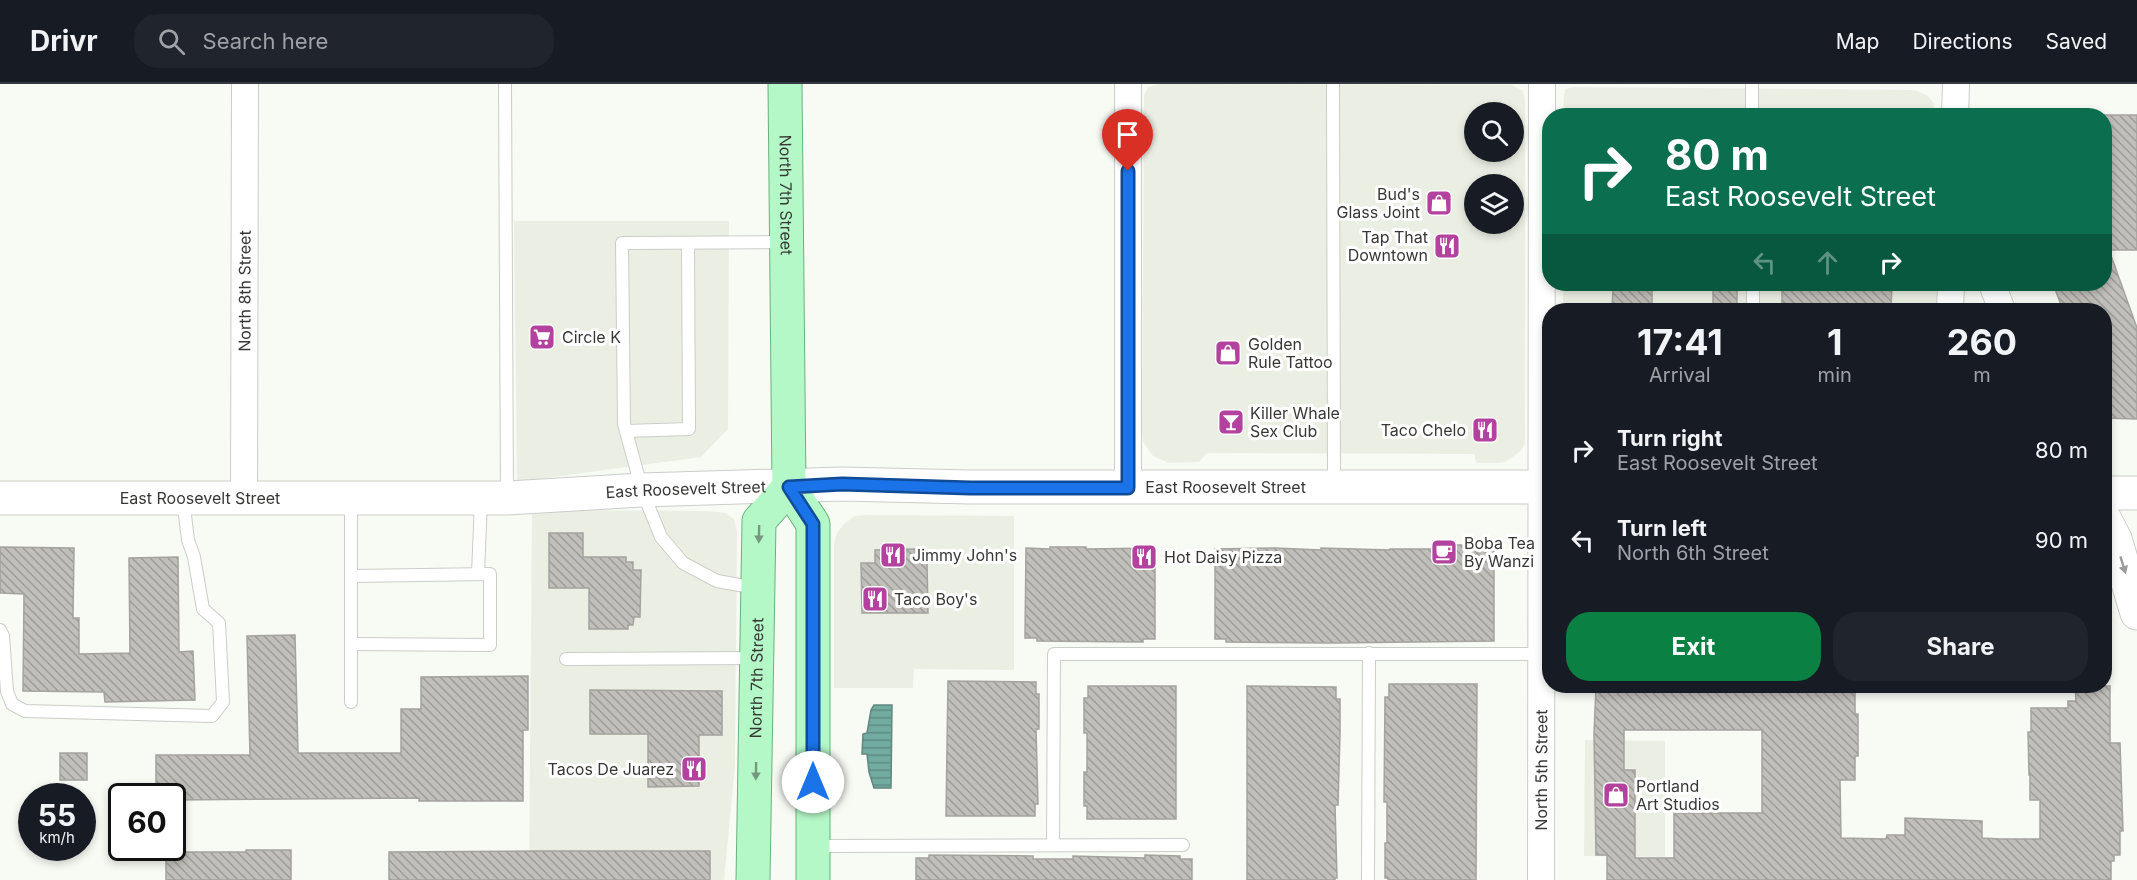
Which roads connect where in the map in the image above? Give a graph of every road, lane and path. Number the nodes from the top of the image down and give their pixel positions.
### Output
1 (245, 84) edge
2 (505, 84) edge
3 (785, 84) edge
4 (1128, 84) edge
5 (1334, 84) edge
6 (1542, 84) edge
7 (1752, 84) edge
8 (1542, 108) edge
9 (1752, 108) edge
10 (787, 242) junction
11 (688, 243) junction
12 (626, 431) junction
13 (789, 487) junction
14 (1542, 487) edge
15 (1128, 488) junction
16 (1334, 488) junction
17 (642, 490) junction
18 (2112, 493) edge
19 (2137, 493) edge
20 (0, 498) edge
21 (183, 498) junction
22 (244, 498) junction
23 (351, 498) junction
24 (494, 498) junction
25 (2112, 533) edge
26 (478, 574) junction
27 (351, 576) junction
28 (758, 588) junction
29 (2137, 613) edge
30 (0, 630) edge
31 (351, 644) junction
32 (1369, 653) junction
33 (1542, 654) joint
34 (758, 658) junction
35 (566, 659) dead end
36 (351, 702) dead end
37 (1183, 845) dead end
38 (813, 846) junction
39 (1053, 846) junction
40 (758, 870) edge
41 (813, 880) edge
42 (1368, 880) edge
43 (1542, 880) edge

1 - 22 street, North 8th Street
2 - 24 lane
3 - 10 main road, North 7th Street
4 - 15 street
5 - 16 lane
6 - 8 street, North 5th Street
7 - 9 lane
10 - 11 lane
10 - 13 main road, North 7th Street
11 - 12 lane
11 - 12 lane
12 - 17 lane
13 - 15 street, East Roosevelt Street
13 - 17 street, East Roosevelt Street
13 -> 28 main road, North 7th Street
13 - 38 main road
14 - 16 street, East Roosevelt Street
15 - 16 street, East Roosevelt Street
17 - 24 street, East Roosevelt Street
17 - 28 lane
18 - 19 street
20 - 21 street, East Roosevelt Street
21 - 22 street, East Roosevelt Street
21 - 30 lane
22 - 23 street, East Roosevelt Street
23 - 24 street, East Roosevelt Street
23 - 27 lane
24 - 26 lane
25 -> 29 street
26 - 27 lane
26 - 31 lane
27 - 31 lane
28 - 34 main road, North 7th Street
31 - 36 lane
32 - 33 lane
32 - 39 lane
32 - 42 lane
33 - 43 street, North 5th Street
34 - 35 lane
34 -> 40 main road, North 7th Street
37 - 39 lane
38 - 39 lane
38 - 41 main road

